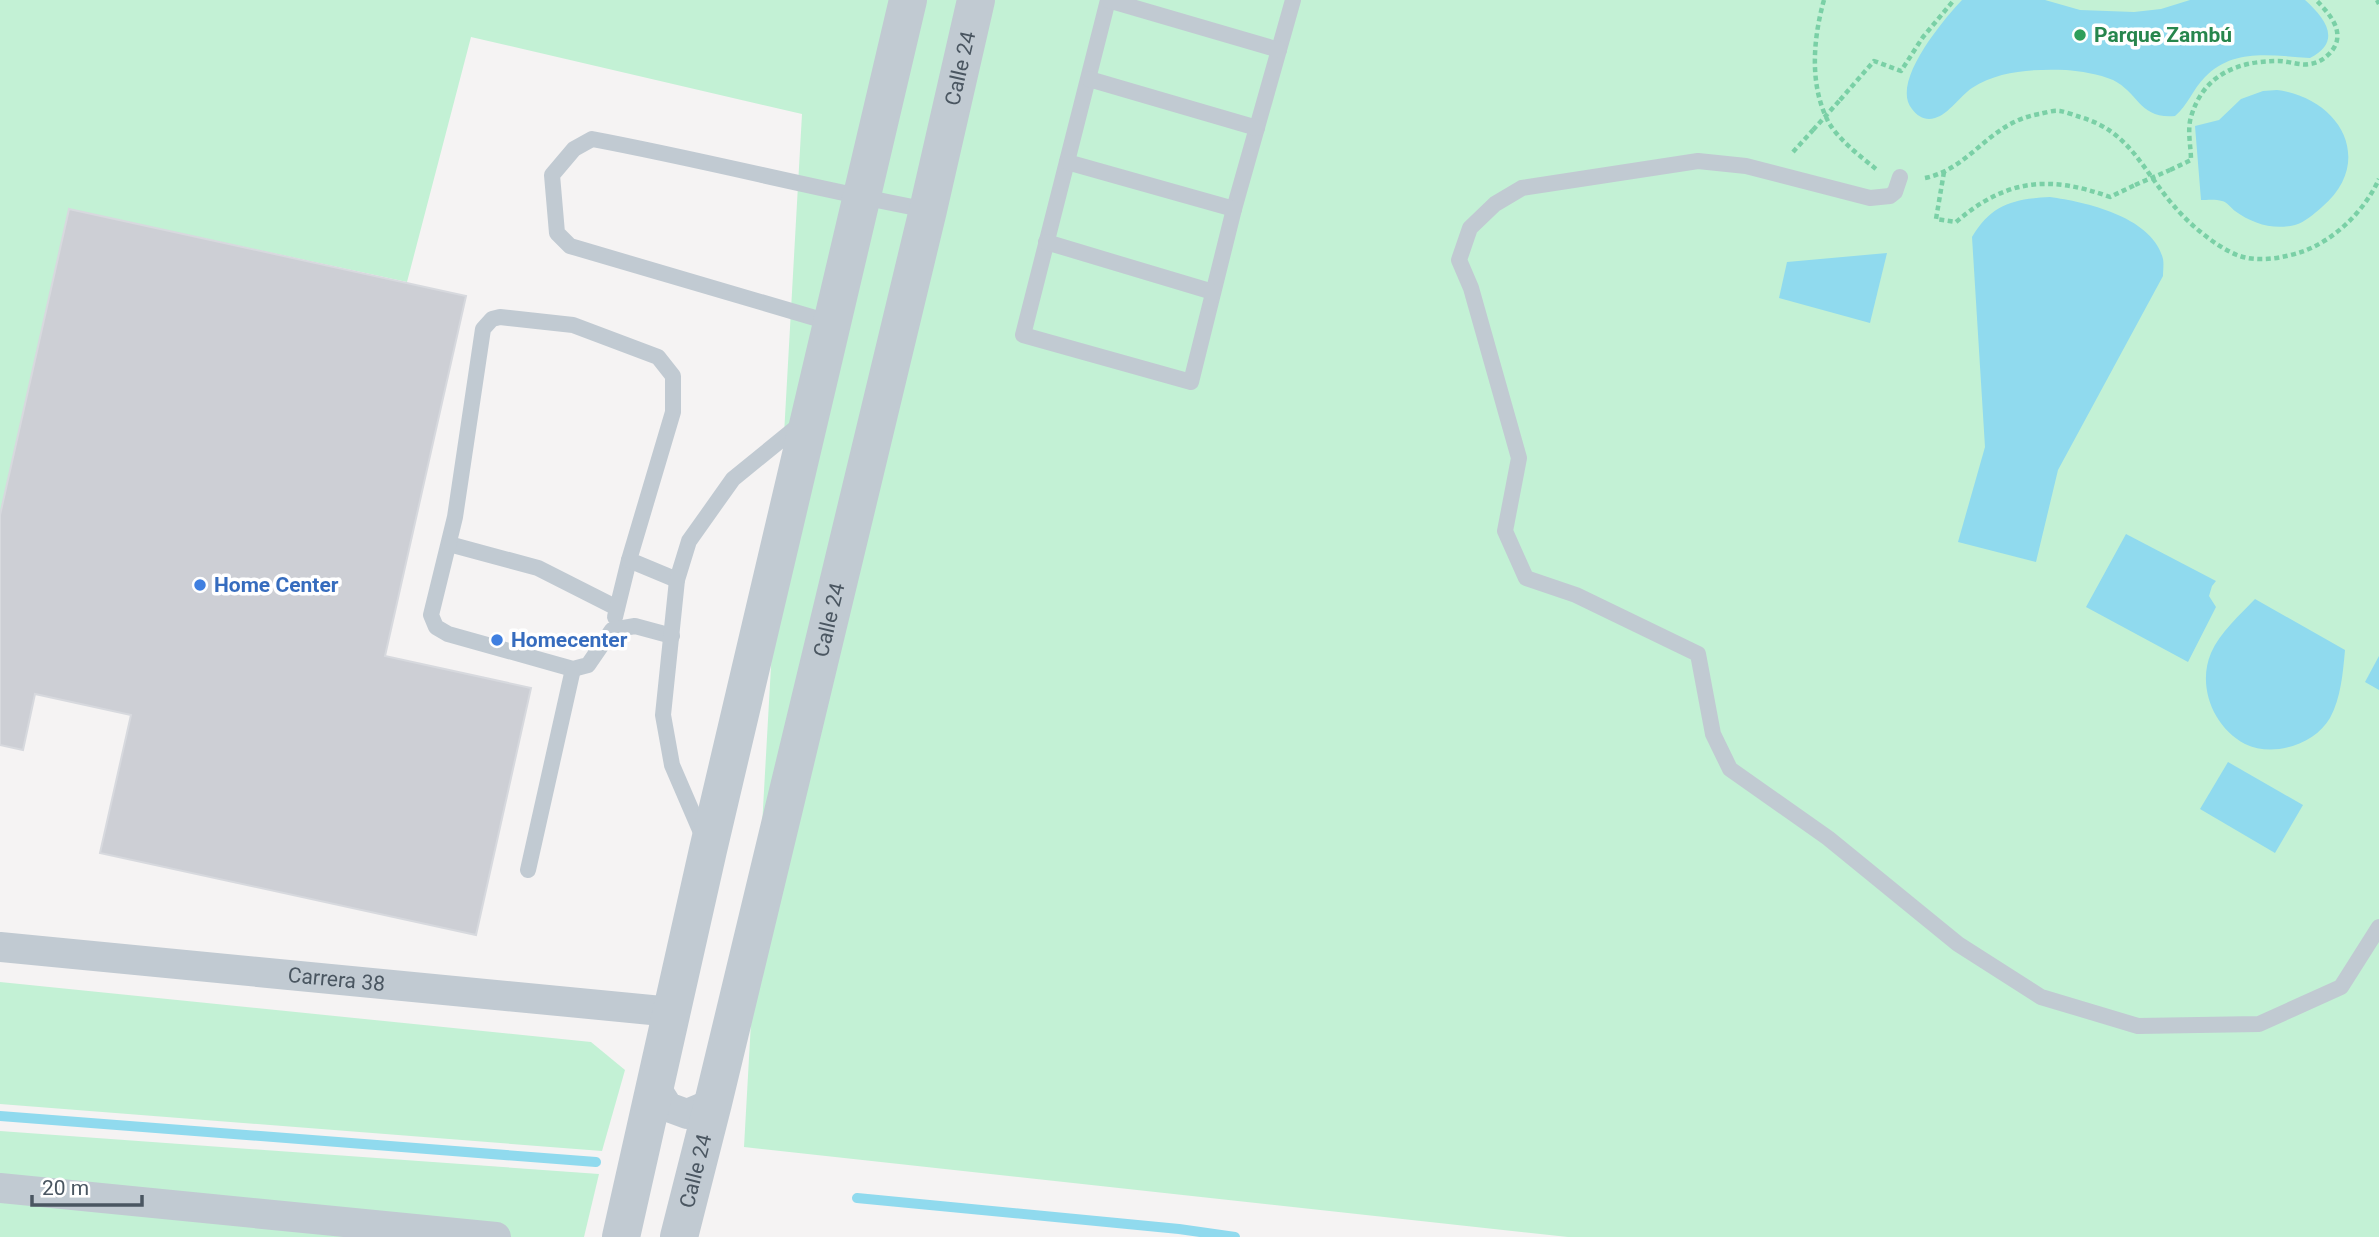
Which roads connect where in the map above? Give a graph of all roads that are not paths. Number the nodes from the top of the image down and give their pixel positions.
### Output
1 (908, 0) edge
2 (976, 0) edge
3 (1108, 0) edge
4 (1293, 0) edge
5 (1279, 50) junction
6 (1089, 79) junction
7 (1256, 128) junction
8 (1067, 162) junction
9 (1900, 177) road end
10 (862, 197) junction
11 (1234, 209) junction
12 (928, 210) junction
13 (1046, 242) junction
14 (1213, 292) junction
15 (832, 323) junction
16 (810, 416) junction
17 (449, 544) junction
18 (629, 560) junction
19 (677, 580) junction
20 (617, 608) junction
21 (612, 629) junction
22 (672, 636) junction
23 (573, 669) junction
24 (708, 850) junction
25 (528, 870) dead end
26 (2379, 927) edge
27 (0, 947) edge
28 (672, 1013) junction
29 (654, 1085) junction
30 (713, 1103) junction
31 (0, 1188) edge
32 (496, 1237) edge
33 (621, 1237) edge
34 (678, 1237) edge

1 - 10 street
2 - 12 street, Calle 24
3 - 5 lane
3 - 6 lane
4 - 5 lane
5 - 7 lane
6 - 7 lane
6 - 8 lane
7 - 11 lane
8 - 11 lane
8 - 13 lane
9 - 26 lane
10 - 12 lane
10 - 15 street
10 - 15 lane
11 - 14 lane
12 - 30 street, Calle 24
13 - 14 lane
13 - 14 lane
15 - 16 street
16 - 19 lane
16 - 24 street
17 - 18 lane
17 - 20 lane
17 - 23 lane
18 - 19 lane
18 - 20 lane
19 - 22 lane
20 - 21 lane
21 - 22 lane
21 - 23 lane
22 - 24 lane
23 - 25 lane
24 - 28 street
27 - 28 street, Carrera 38
28 - 29 street
29 - 30 street
29 - 33 street
30 - 34 street, Calle 24
31 - 32 street

